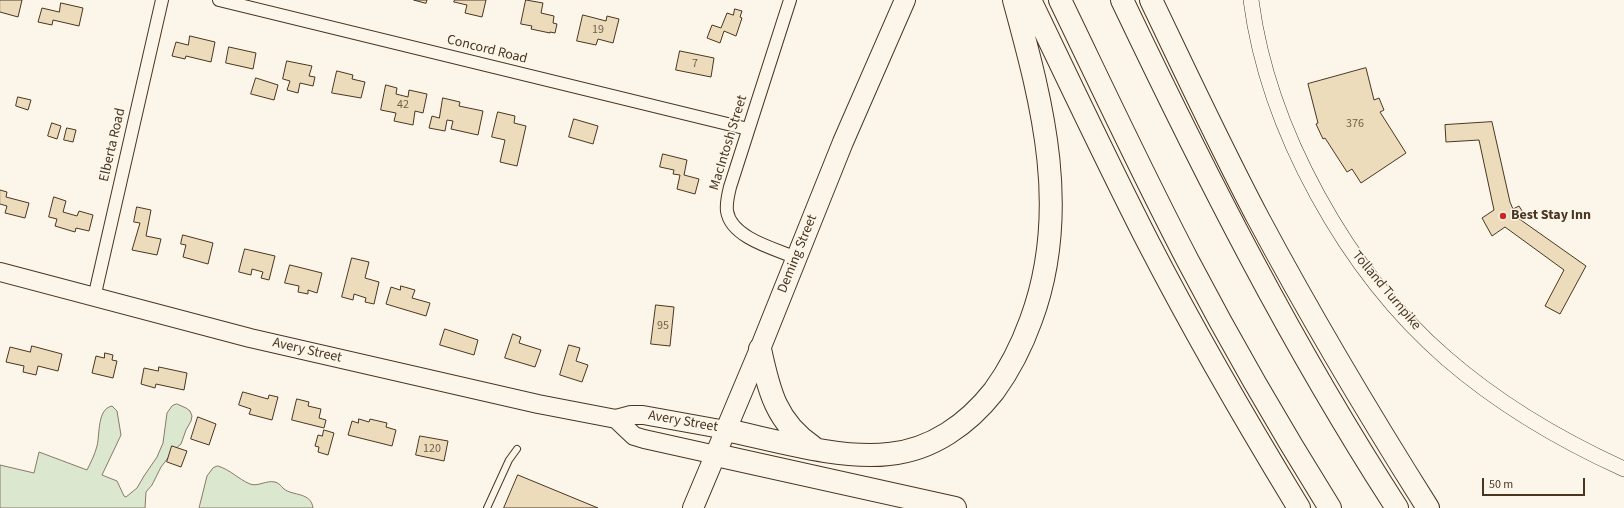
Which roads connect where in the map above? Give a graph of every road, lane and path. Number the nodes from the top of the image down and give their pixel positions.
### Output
1 (162, 0) edge
2 (218, 0) edge
3 (790, 0) edge
4 (905, 0) edge
5 (1014, 0) edge
6 (1030, 0) edge
7 (1060, 0) edge
8 (1122, 0) edge
9 (1151, 0) edge
10 (1251, 0) edge
11 (748, 129) junction
12 (796, 258) junction
13 (0, 272) edge
14 (94, 298) junction
15 (760, 349) junction
16 (616, 419) junction
17 (726, 430) junction
18 (517, 449) dead end
19 (816, 449) junction
20 (716, 455) junction
21 (1624, 469) edge
22 (487, 508) edge
23 (693, 508) edge
24 (955, 508) edge
25 (1299, 508) edge
26 (1330, 508) edge
27 (1397, 508) edge
28 (1428, 508) edge

1 - 14 street, Elberta Road
2 - 11 street, Concord Road
3 - 11 street, MacIntosh Street
4 - 12 main road, Deming Street
5 - 19 highway
6 - 25 highway
7 - 26 highway
8 - 27 highway
9 - 28 highway
10 - 21 street, Tolland Turnpike
11 - 12 street, MacIntosh Street
12 - 15 main road, Deming Street
13 - 14 main road, Avery Street
14 - 16 main road, Avery Street
15 - 17 main road, Deming Street
15 - 19 highway
16 - 17 main road, Avery Street
16 - 20 main road, Avery Street
17 - 19 highway
17 - 20 main road, Deming Street
18 - 22 lane
20 - 23 main road, Deming Street
20 - 24 highway

